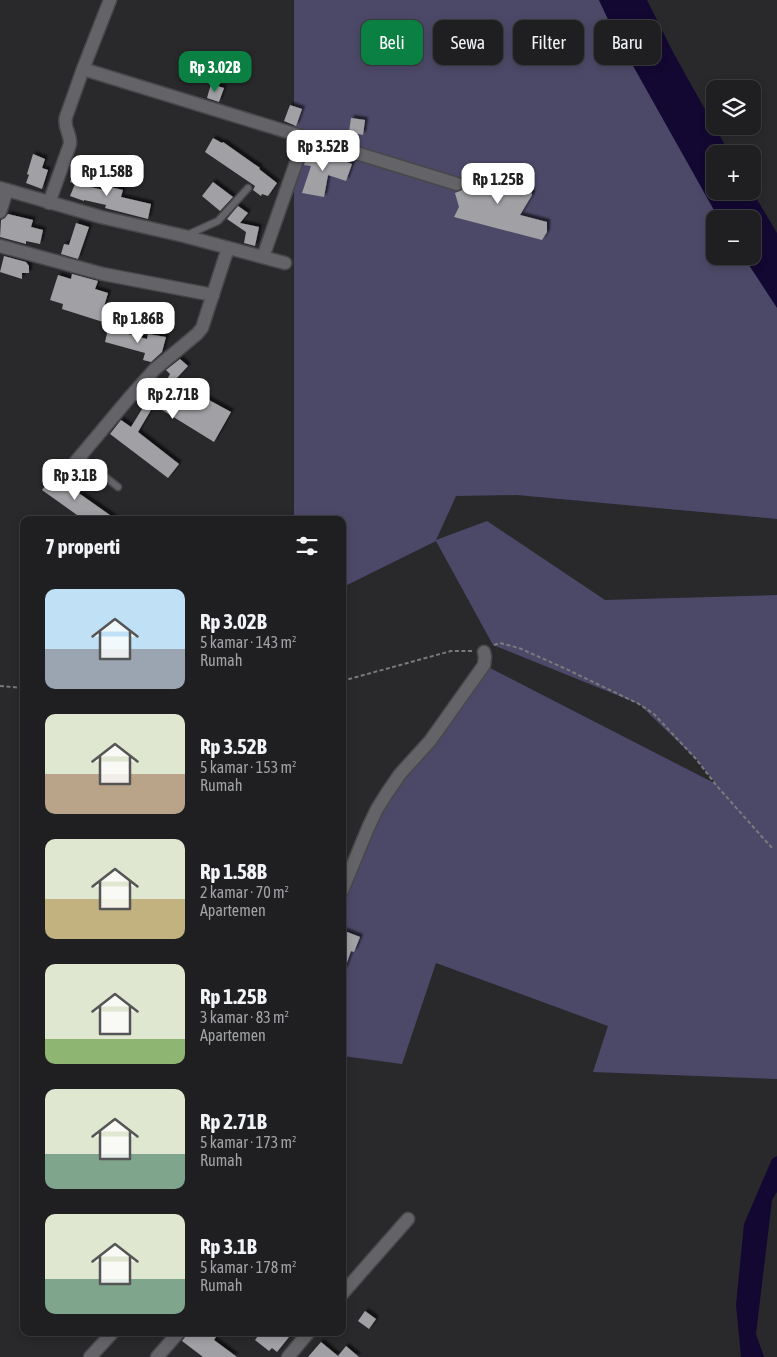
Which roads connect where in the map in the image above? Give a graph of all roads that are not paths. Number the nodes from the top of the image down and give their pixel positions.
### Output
1 (110, 0) edge
2 (83, 69) junction
3 (304, 137) junction
4 (457, 184) dead end
5 (248, 188) dead end
6 (3, 189) edge
7 (49, 203) junction
8 (0, 212) edge
9 (184, 236) junction
10 (0, 246) edge
11 (228, 248) junction
12 (263, 257) junction
13 (285, 263) dead end
14 (213, 295) junction
15 (80, 457) junction
16 (67, 472) dead end
17 (118, 487) dead end
18 (484, 652) road end
19 (346, 882) edge
20 (408, 1219) dead end
21 (346, 1289) edge
22 (109, 1336) edge
23 (175, 1336) edge
24 (306, 1336) edge
25 (90, 1357) edge
26 (157, 1357) edge
27 (288, 1357) edge

1 - 2 street
2 - 3 street
2 - 7 street
3 - 4 street
3 - 12 street
5 - 9 lane
6 - 7 street
6 - 8 street
7 - 9 street
9 - 11 street
10 - 14 street
11 - 12 street
11 - 14 street
12 - 13 street
14 - 15 street
15 - 16 street
15 - 17 lane
18 - 19 street
20 - 21 street
22 - 25 street
23 - 26 street
24 - 27 street

